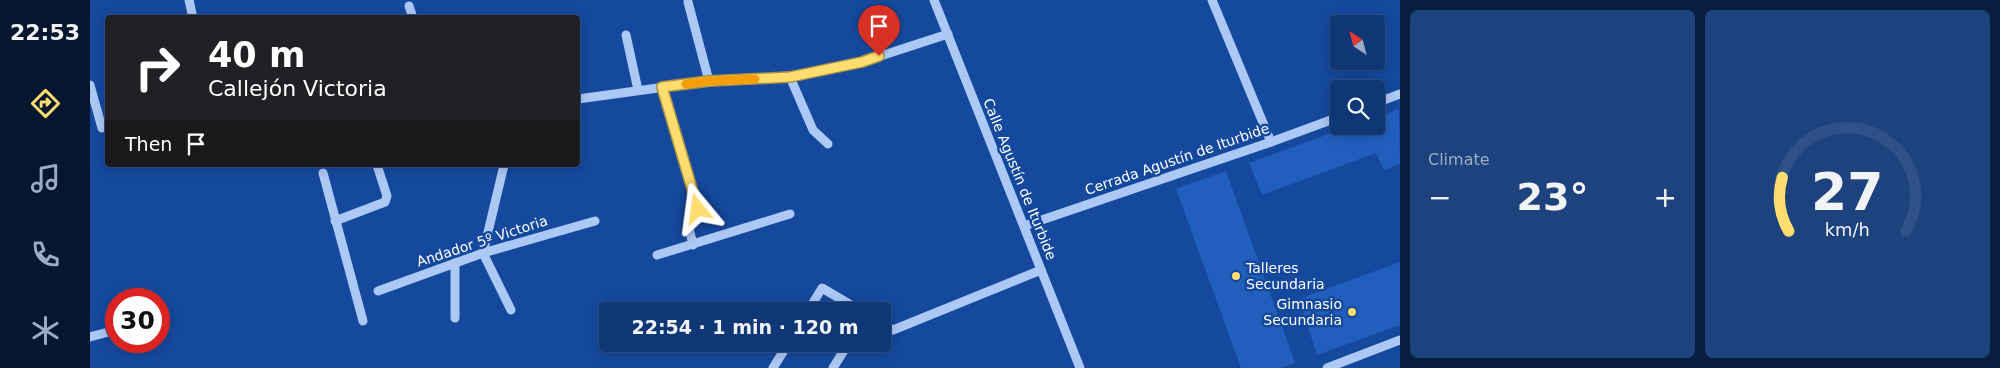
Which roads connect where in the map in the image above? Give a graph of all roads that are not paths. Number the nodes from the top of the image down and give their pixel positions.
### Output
1 (189, 0) edge
2 (1212, 0) edge
3 (937, 1) edge
4 (688, 2) dead end
5 (409, 6) dead end
6 (192, 15) edge
7 (412, 15) edge
8 (948, 34) junction
9 (626, 35) dead end
10 (790, 77) junction
11 (709, 81) junction
12 (90, 85) edge
13 (662, 87) junction
14 (638, 90) junction
15 (1400, 94) edge
16 (580, 99) edge
17 (1385, 100) edge
18 (1330, 120) edge
19 (102, 128) dead end
20 (1270, 142) junction
21 (828, 144) dead end
22 (378, 167) edge
23 (504, 167) edge
24 (323, 173) dead end
25 (790, 214) dead end
26 (335, 221) junction
27 (595, 221) dead end
28 (1024, 226) junction
29 (693, 244) junction
30 (483, 253) junction
31 (657, 255) dead end
32 (454, 263) junction
33 (1041, 270) junction
34 (378, 291) dead end
35 (813, 302) edge
36 (846, 302) edge
37 (511, 310) dead end
38 (455, 318) dead end
39 (363, 321) dead end
40 (891, 329) edge
41 (105, 333) edge
42 (90, 337) edge
43 (1400, 340) edge
44 (783, 352) edge
45 (843, 352) edge
46 (773, 368) edge
47 (833, 368) edge
48 (1080, 368) edge
49 (1327, 368) edge

1 - 6 street
2 - 20 street
3 - 8 street, Calle Agustín de Iturbide
4 - 11 street
5 - 7 street
8 - 10 street
8 - 28 street, Calle Agustín de Iturbide
9 - 14 street
10 - 11 street
10 - 21 street
11 - 13 street
12 - 19 street
13 - 14 street
13 - 29 street
14 - 16 street
15 - 17 street
18 - 20 street, Cerrada Agustín de Iturbide
20 - 28 street, Cerrada Agustín de Iturbide
22 - 26 street
23 - 30 street
24 - 26 street
25 - 29 street
26 - 39 street
27 - 30 street, Andador 5º Victoria
28 - 33 street, Calle Agustín de Iturbide
29 - 31 street
30 - 32 street, Andador 5º Victoria
30 - 37 street
32 - 34 street, Andador 5º Victoria
32 - 38 street
33 - 40 street
33 - 48 street, Calle Agustín de Iturbide
35 - 36 street
41 - 42 street
43 - 49 street
44 - 46 street
45 - 47 street

